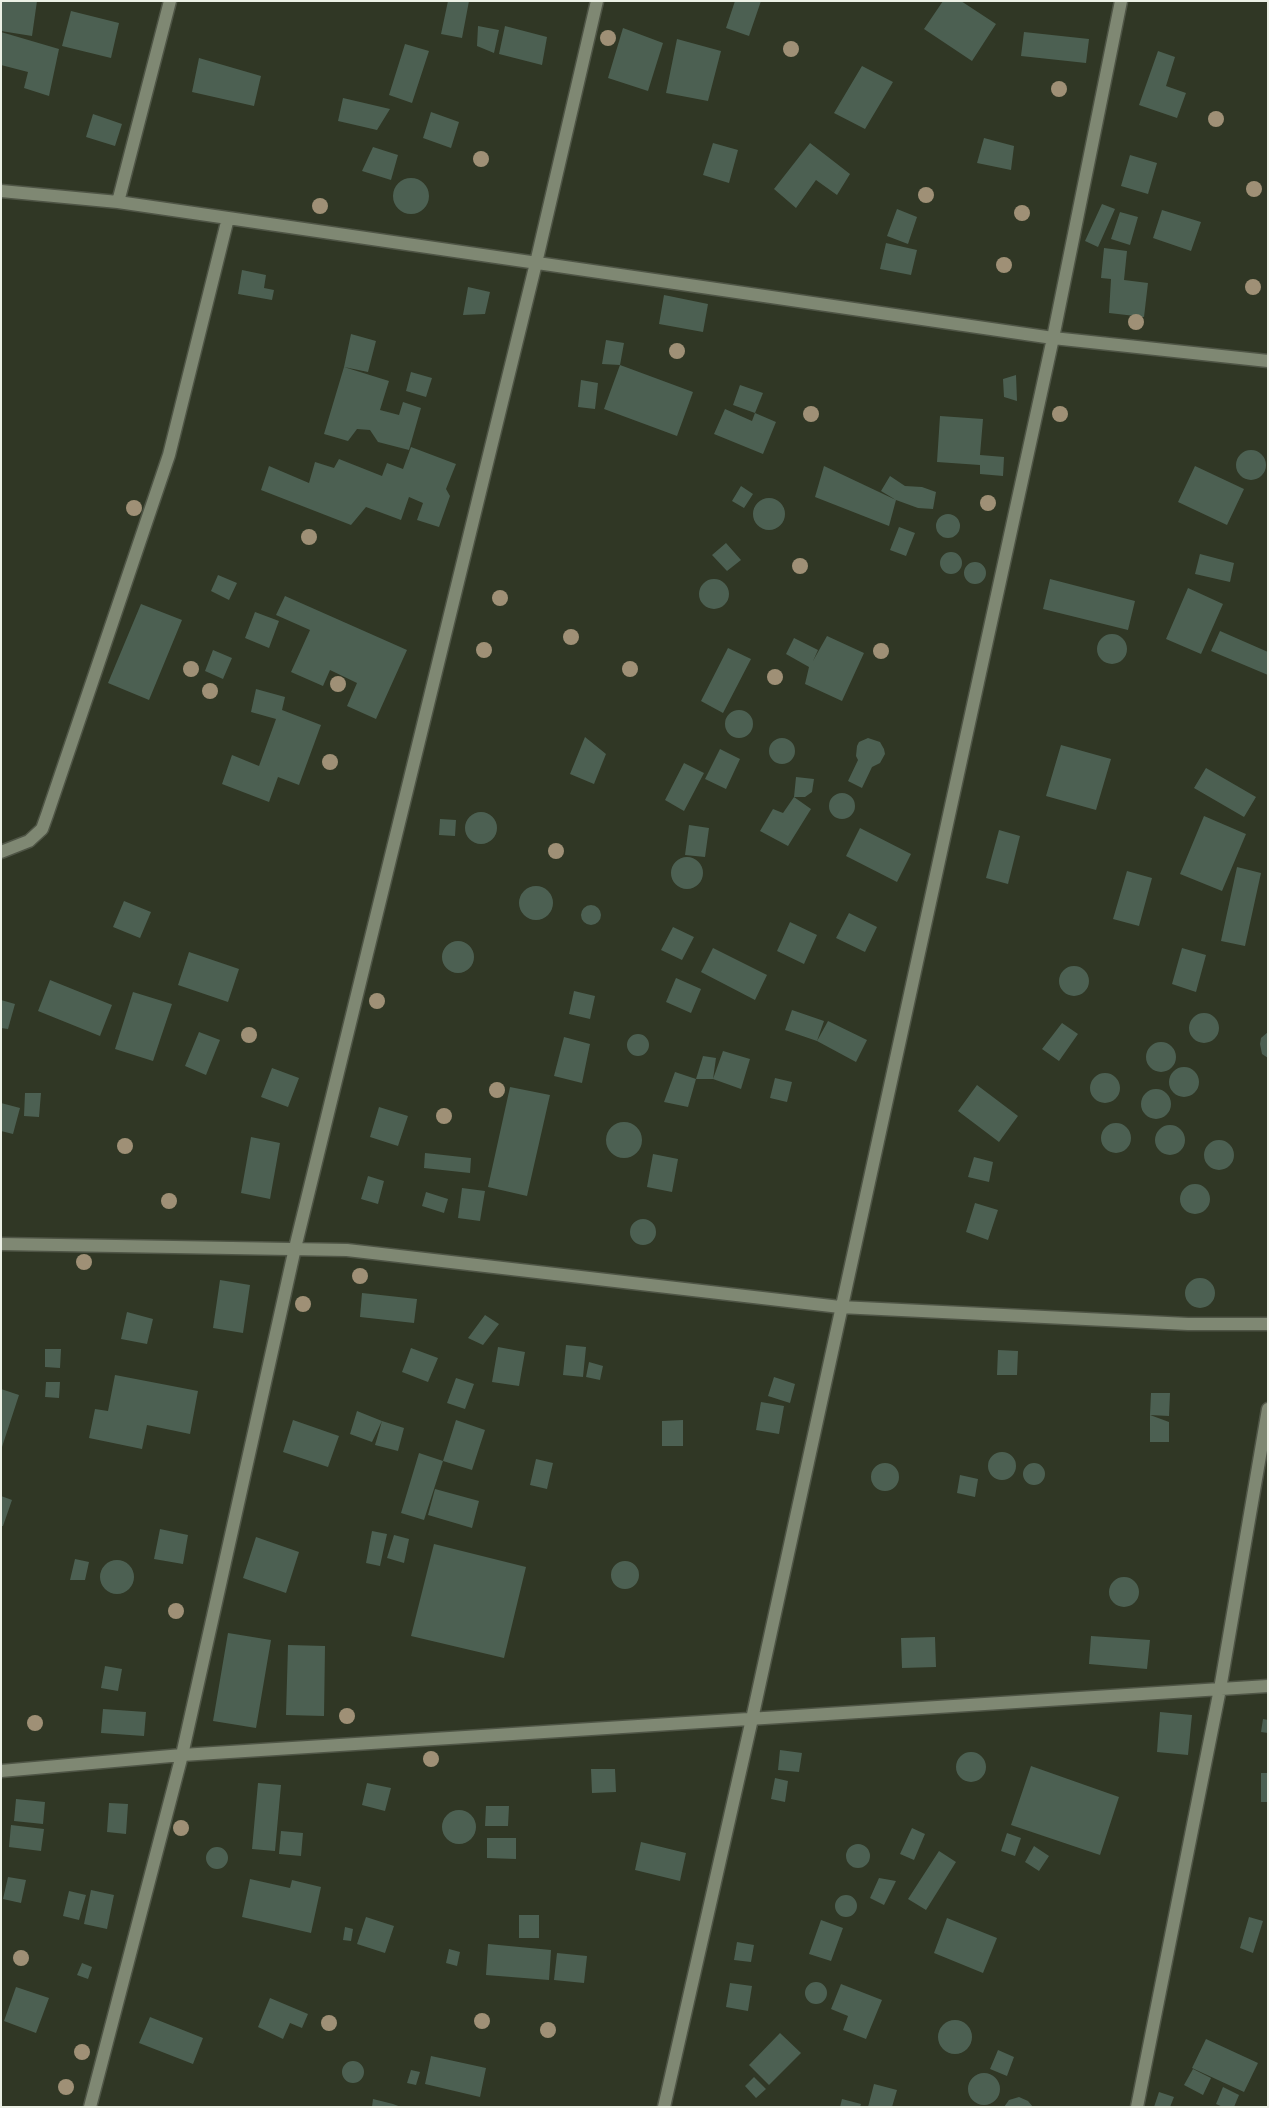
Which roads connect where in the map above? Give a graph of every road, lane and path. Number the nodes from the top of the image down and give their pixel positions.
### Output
1 (170, 1) edge
2 (597, 1) edge
3 (1121, 1) edge
4 (1, 191) edge
5 (118, 202) junction
6 (228, 218) junction
7 (536, 263) junction
8 (1053, 338) junction
9 (1268, 361) edge
10 (1, 852) edge
11 (1, 1244) edge
12 (295, 1248) junction
13 (840, 1306) junction
14 (1268, 1324) edge
15 (1268, 1409) edge
16 (1268, 1686) edge
17 (1220, 1689) junction
18 (752, 1719) junction
19 (182, 1755) junction
20 (1, 1771) edge
21 (90, 2107) edge
22 (664, 2107) edge
23 (1137, 2107) edge

1 - 5 street
2 - 7 street
3 - 8 street
4 - 5 street
5 - 6 street
6 - 7 street
6 - 10 street
7 - 8 street
7 - 12 street
8 - 9 street
8 - 13 street
11 - 12 street
12 - 13 street
12 - 19 street
13 - 14 street
13 - 18 street
15 - 17 street
16 - 17 street
17 - 18 street
17 - 23 street
18 - 19 street
18 - 22 street
19 - 20 street
19 - 21 street

